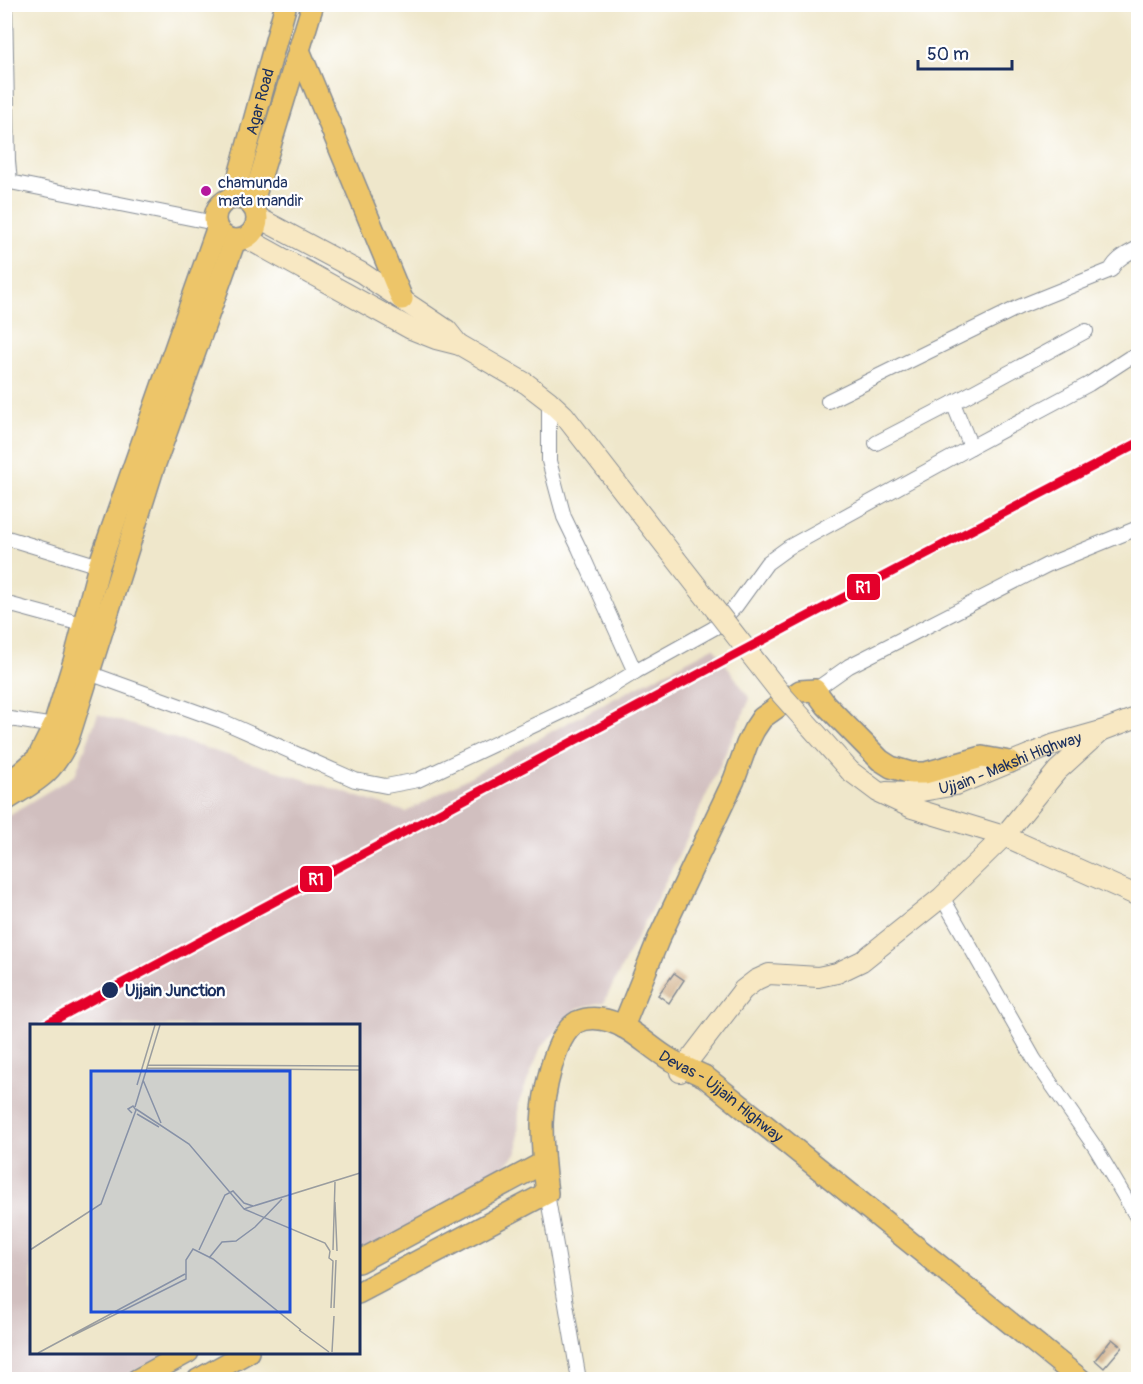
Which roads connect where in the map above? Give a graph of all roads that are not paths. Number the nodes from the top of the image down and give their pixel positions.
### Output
1 (5, 4) edge
2 (286, 4) edge
3 (313, 4) edge
4 (5, 13) edge
5 (298, 50) junction
6 (7, 182) edge
7 (247, 207) junction
8 (228, 232) junction
9 (1138, 248) edge
10 (402, 299) junction
11 (1086, 331) dead end
12 (460, 345) junction
13 (1138, 359) edge
14 (549, 401) junction
15 (828, 401) dead end
16 (953, 403) junction
17 (876, 443) dead end
18 (971, 447) junction
19 (1138, 528) edge
20 (4, 537) edge
21 (99, 566) junction
22 (4, 603) edge
23 (93, 628) junction
24 (635, 672) junction
25 (89, 673) junction
26 (815, 690) junction
27 (1138, 717) edge
28 (4, 718) edge
29 (54, 726) junction
30 (1101, 731) junction
31 (1010, 762) junction
32 (4, 784) edge
33 (878, 792) junction
34 (4, 801) edge
35 (1004, 836) junction
36 (1138, 896) edge
37 (942, 897) junction
38 (623, 1027) junction
39 (678, 1066) junction
40 (543, 1163) junction
41 (547, 1193) junction
42 (1138, 1219) edge
43 (360, 1261) edge
44 (360, 1292) edge
45 (186, 1354) edge
46 (246, 1354) edge
47 (137, 1380) edge
48 (198, 1380) edge
49 (579, 1380) edge
50 (1061, 1380) edge
51 (1081, 1380) edge

1 - 4 street
2 - 7 main road, Agar Road
3 - 5 main road
4 - 6 street
5 - 7 main road
5 - 10 main road
6 - 8 street
7 - 8 main road, Agar Road
7 - 8 main road, Agar Road
7 - 10 main road
8 - 12 main road
8 - 21 main road
8 - 23 main road
9 - 15 street
10 - 12 main road
11 - 16 street
12 - 14 main road
13 - 18 street
14 - 24 street
14 - 33 main road, bridge
16 - 17 street
16 - 18 street
18 - 24 street
19 - 26 street
20 - 21 street
21 - 23 main road
22 - 23 street
23 - 25 main road
23 - 29 main road
24 - 25 street
25 - 34 main road
26 - 31 main road
26 - 38 main road
27 - 30 main road, Ujjain - Makshi Highway
28 - 29 street
29 - 32 main road
30 - 31 main road, Ujjain - Makshi Highway
30 - 35 main road
31 - 33 main road, Ujjain - Makshi Highway
33 - 35 main road
35 - 36 main road
35 - 37 main road
37 - 39 main road
37 - 42 street
38 - 39 main road
38 - 40 main road
39 - 50 main road, Devas - Ujjain Highway
39 - 51 main road, Devas - Ujjain Highway
40 - 41 main road
40 - 43 main road
41 - 44 main road
41 - 49 street
45 - 47 main road
46 - 48 main road

